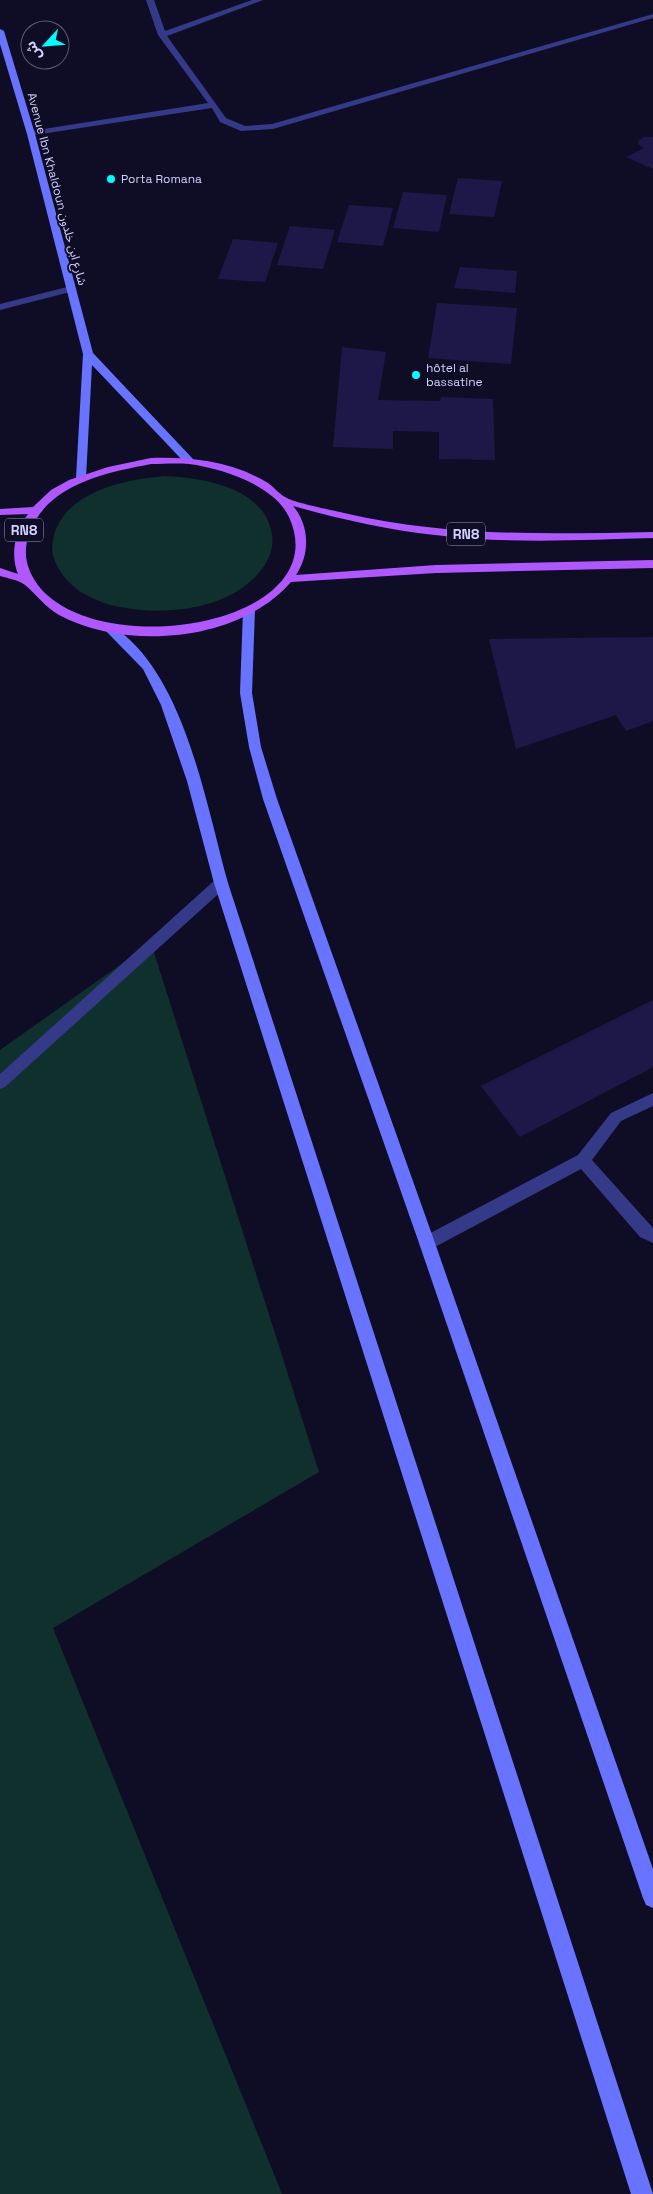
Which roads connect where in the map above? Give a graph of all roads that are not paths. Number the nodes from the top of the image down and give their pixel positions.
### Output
1 (150, 0) edge
2 (259, 0) edge
3 (653, 16) edge
4 (0, 31) edge
5 (162, 35) junction
6 (214, 105) junction
7 (31, 134) junction
8 (71, 289) junction
9 (0, 307) edge
10 (88, 354) junction
11 (188, 461) junction
12 (81, 478) junction
13 (283, 500) junction
14 (36, 510) junction
15 (0, 512) edge
16 (653, 535) edge
17 (653, 564) edge
18 (0, 572) edge
19 (288, 579) junction
20 (28, 581) junction
21 (249, 610) junction
22 (109, 628) junction
23 (221, 883) junction
24 (0, 1083) edge
25 (653, 1099) edge
26 (583, 1160) junction
27 (653, 1236) edge
28 (427, 1243) junction
29 (653, 1898) edge
30 (642, 2194) edge

1 - 5 street
2 - 5 street
3 - 6 street
4 - 7 street, Avenue Ibn Khaldoun شارع ابن خلدون
5 - 6 street
6 - 7 street
7 - 8 street, Avenue Ibn Khaldoun شارع ابن خلدون
8 - 9 street
8 - 10 street, Avenue Ibn Khaldoun شارع ابن خلدون
10 - 11 street
10 - 12 street
11 - 12 main road, RN8
11 - 13 main road, RN8
12 - 14 main road, RN8
13 - 16 main road, RN8
13 - 19 main road, RN8
14 - 15 main road, RN8
14 - 20 main road, RN8
17 - 19 main road
18 - 20 main road
19 - 21 main road, RN8
20 - 22 main road, RN8
21 - 22 main road, RN8
21 - 28 street
22 - 23 street
23 - 24 street
23 - 30 street
25 - 26 street
26 - 27 street
26 - 28 street
28 - 29 street

